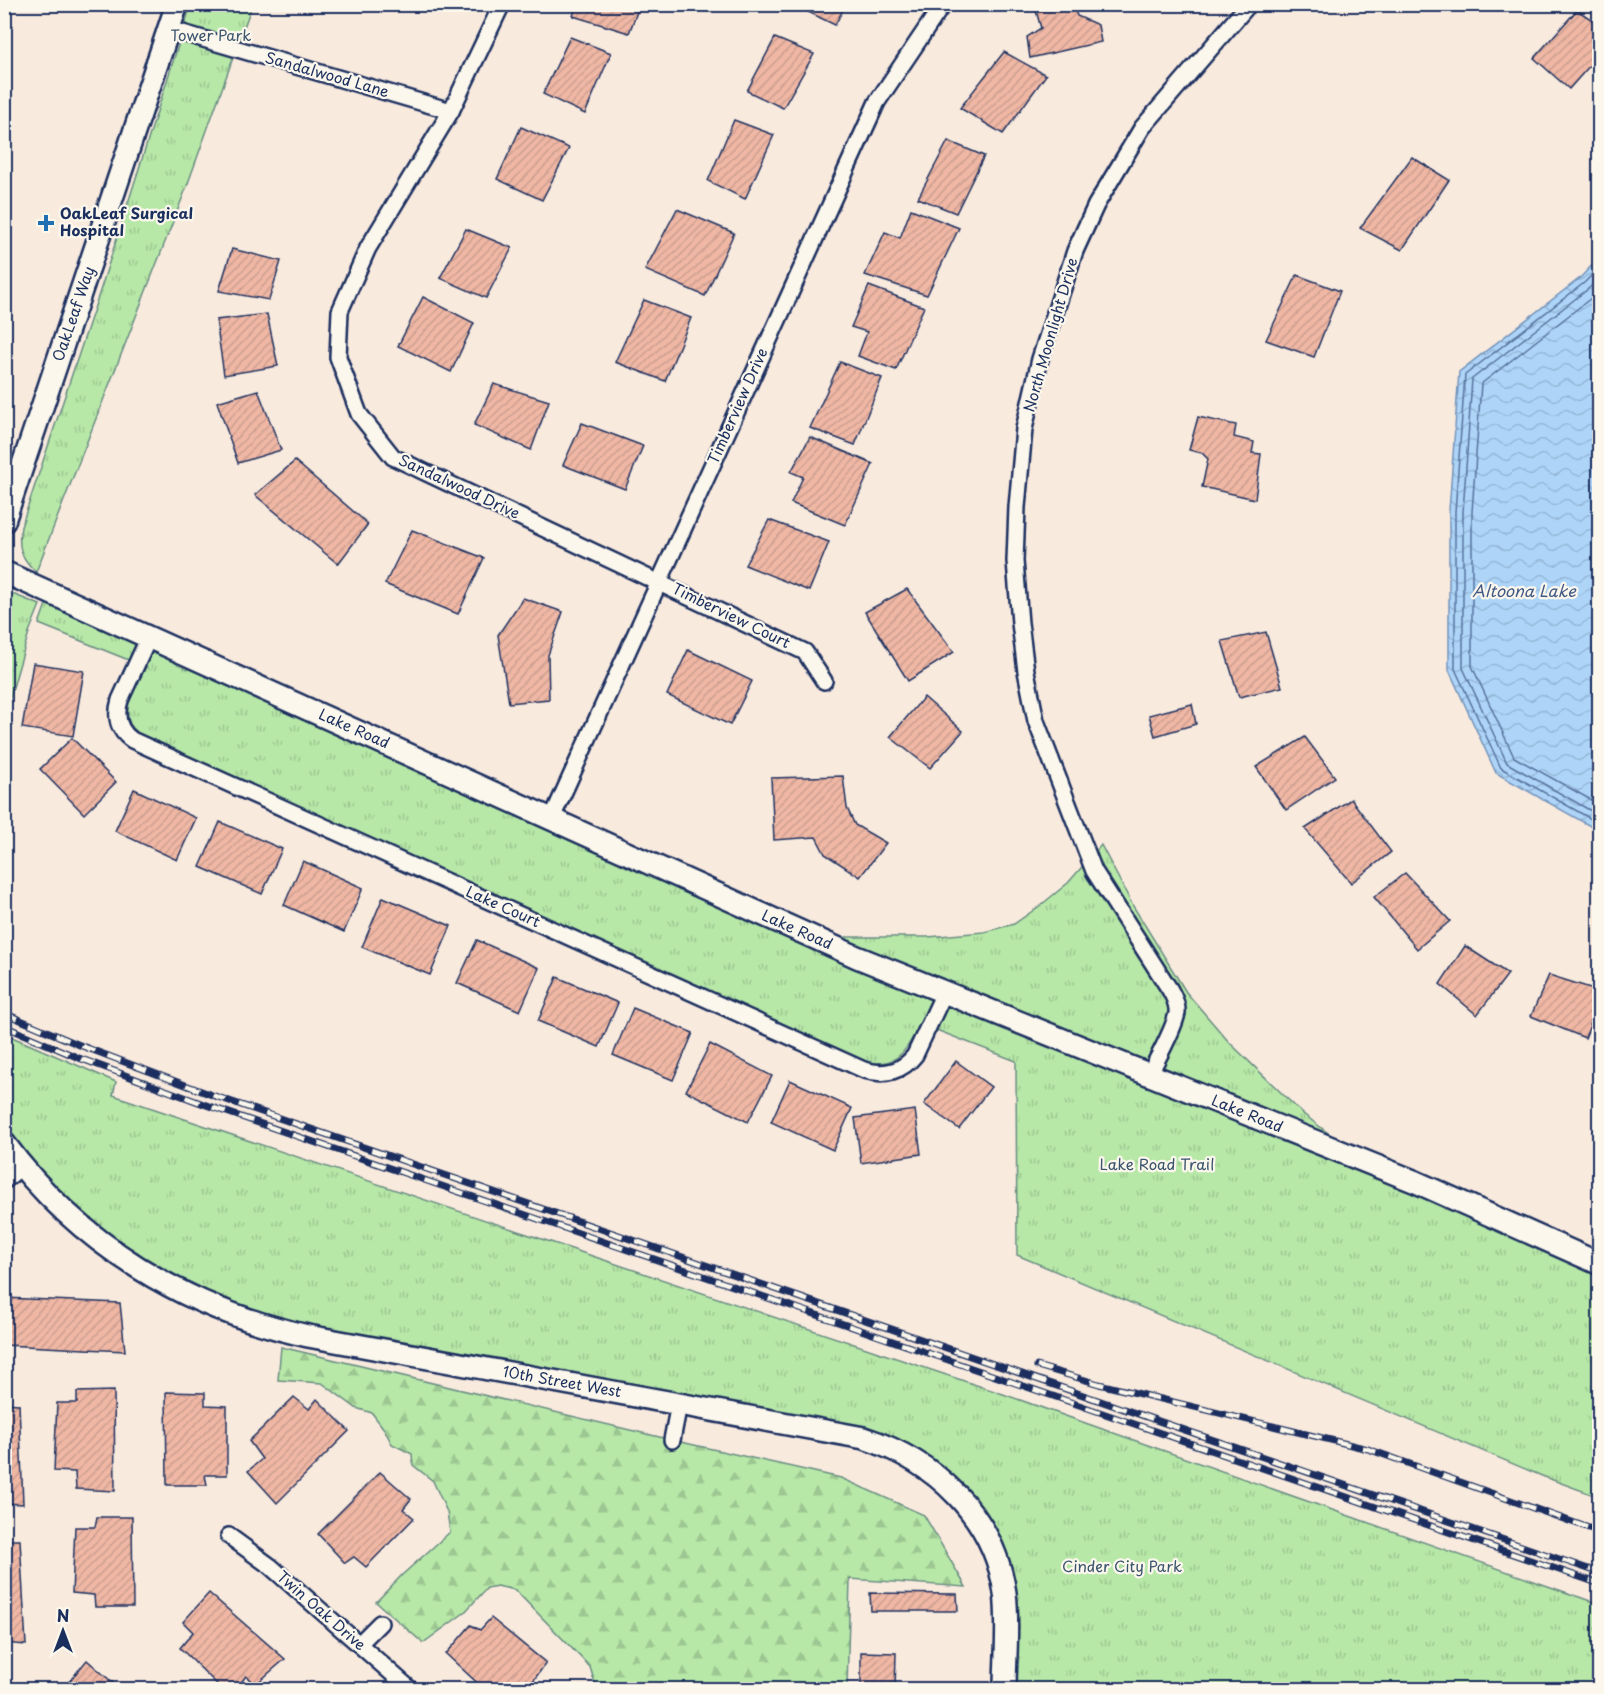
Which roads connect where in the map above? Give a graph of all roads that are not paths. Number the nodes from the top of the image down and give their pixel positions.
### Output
1 (177, 4) edge
2 (502, 4) edge
3 (943, 4) edge
4 (1249, 4) edge
5 (169, 29) junction
6 (451, 111) junction
7 (4, 521) edge
8 (4, 572) edge
9 (659, 582) junction
10 (149, 637) junction
11 (824, 681) dead end
12 (552, 818) junction
13 (944, 993) junction
14 (1149, 1075) junction
15 (4, 1143) edge
16 (21, 1167) junction
17 (4, 1181) edge
18 (1599, 1264) edge
19 (679, 1404) junction
20 (672, 1440) dead end
21 (229, 1536) dead end
22 (380, 1623) dead end
23 (359, 1644) junction
24 (411, 1689) edge
25 (1005, 1689) edge

1 - 5 street, OakLeaf Way
2 - 6 street, Sandalwood Drive
3 - 9 street, Timberview Drive
4 - 14 street, North Moonlight Drive
5 - 6 street, Sandalwood Lane
5 - 7 street, OakLeaf Way
6 - 9 street, Sandalwood Drive
8 - 10 street, Lake Road
9 - 11 street, Timberview Court
9 - 12 street, Timberview Drive
10 - 12 street, Lake Road
10 - 13 street, Lake Court
12 - 13 street, Lake Road
13 - 14 street, Lake Road
14 - 18 street, Lake Road
15 - 16 street, 10th Street West
16 - 17 street
16 - 19 street, 10th Street West
19 - 20 street
19 - 25 street, 10th Street West
21 - 23 street, Twin Oak Drive
22 - 23 street
23 - 24 street, Twin Oak Drive

